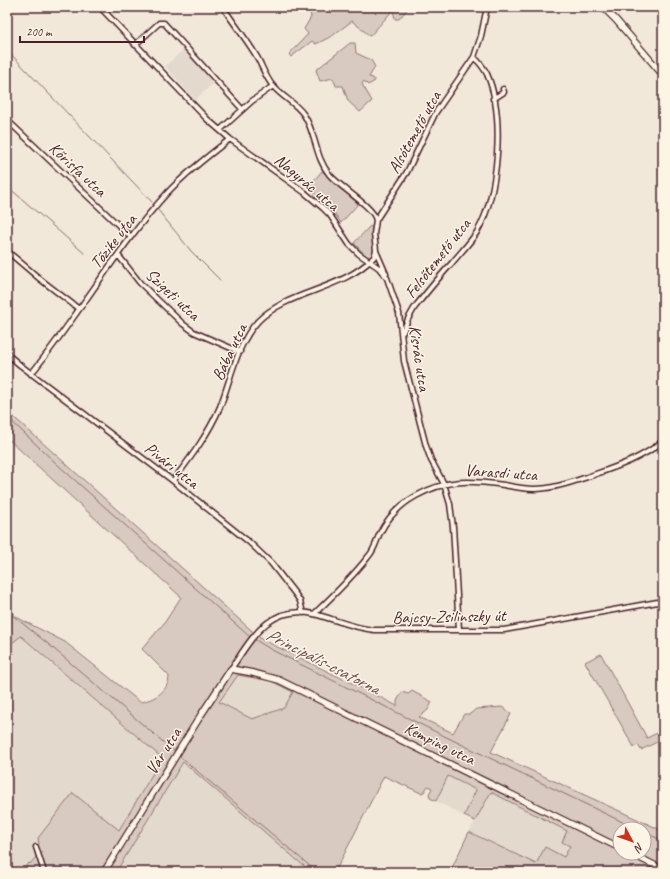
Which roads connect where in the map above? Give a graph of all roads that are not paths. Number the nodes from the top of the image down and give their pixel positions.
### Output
1 (100, 7) edge
2 (223, 7) edge
3 (487, 7) edge
4 (603, 7) edge
5 (136, 45) junction
6 (474, 57) junction
7 (663, 75) edge
8 (273, 86) junction
9 (503, 89) dead end
10 (493, 99) junction
11 (242, 109) junction
12 (7, 120) edge
13 (220, 130) junction
14 (230, 138) junction
15 (376, 220) junction
16 (131, 237) junction
17 (376, 250) junction
18 (7, 252) edge
19 (118, 255) junction
20 (369, 262) junction
21 (387, 278) junction
22 (79, 309) junction
23 (402, 335) junction
24 (240, 352) junction
25 (7, 354) edge
26 (31, 374) junction
27 (663, 440) edge
28 (173, 481) junction
29 (444, 484) junction
30 (663, 602) edge
31 (303, 613) junction
32 (314, 614) junction
33 (459, 630) junction
34 (247, 645) joint
35 (231, 670) junction
36 (612, 844) edge
37 (36, 847) dead end
38 (646, 861) edge
39 (44, 872) edge
40 (104, 872) edge
41 (663, 872) edge

1 - 5 street, Nagyrác utca
2 - 8 street
3 - 6 street, Alsótemető utca
4 - 7 main road
5 - 11 street
5 - 13 street, Nagyrác utca
6 - 10 street, Felsőtemető utca
6 - 15 street, Alsótemető utca
8 - 11 street
8 - 15 street
9 - 10 street
10 - 23 street, Felsőtemető utca
11 - 13 street
12 - 16 street, Kőrisfa utca
13 - 14 street, Nagyrác utca
14 - 16 street, Tőzike utca
14 - 20 street, Nagyrác utca
15 - 17 street
16 - 19 street, Tőzike utca
17 - 20 street
17 - 21 street
18 - 22 street
19 - 22 street, Tőzike utca
19 - 24 street, Szigeti utca
20 - 21 street, Kisrác utca
20 - 24 street, Bába utca
21 - 23 street, Kisrác utca
22 - 26 street, Tőzike utca
23 - 29 street, Kisrác utca
24 - 28 street, Bába utca
25 - 26 street, Pivári utca
26 - 28 street, Pivári utca
27 - 29 street, Varasdi utca
28 - 31 street, Pivári utca
29 - 32 street, Varasdi utca
29 - 33 street, Kisrác utca
30 - 33 street, Bajcsy-Zsilinszky út
31 - 32 street, Bajcsy-Zsilinszky út
31 - 34 street, Bajcsy-Zsilinszky út
32 - 33 street, Bajcsy-Zsilinszky út
34 - 35 street, Vár utca
35 - 36 main road, Kemping utca
35 - 40 main road, Vár utca
37 - 39 street
38 - 41 main road

